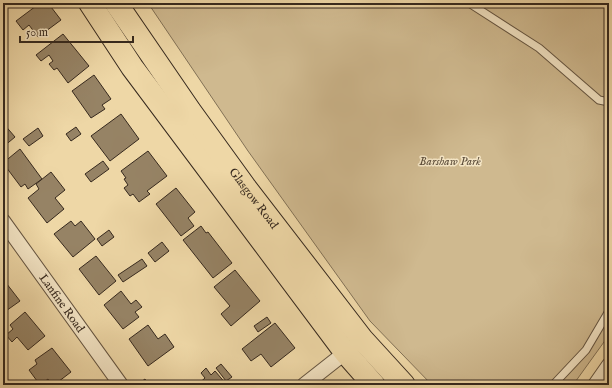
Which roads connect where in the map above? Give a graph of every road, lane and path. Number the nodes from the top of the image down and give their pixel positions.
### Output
1 (90, 3) edge
2 (116, 3) edge
3 (469, 3) edge
4 (609, 102) edge
5 (3, 221) edge
6 (609, 311) edge
7 (362, 339) junction
8 (345, 352) junction
9 (609, 366) edge
10 (121, 385) edge
11 (304, 385) edge
12 (374, 385) edge
13 (404, 385) edge
14 (553, 385) edge
15 (595, 385) edge

1 - 8 main road, Glasgow Road
2 - 7 main road, Glasgow Road
3 - 4 lane
5 - 10 street, Lanfine Road
6 - 14 lane
7 - 8 street
7 - 13 main road, Glasgow Road
8 - 11 street
8 - 12 main road, Glasgow Road
9 - 15 street

